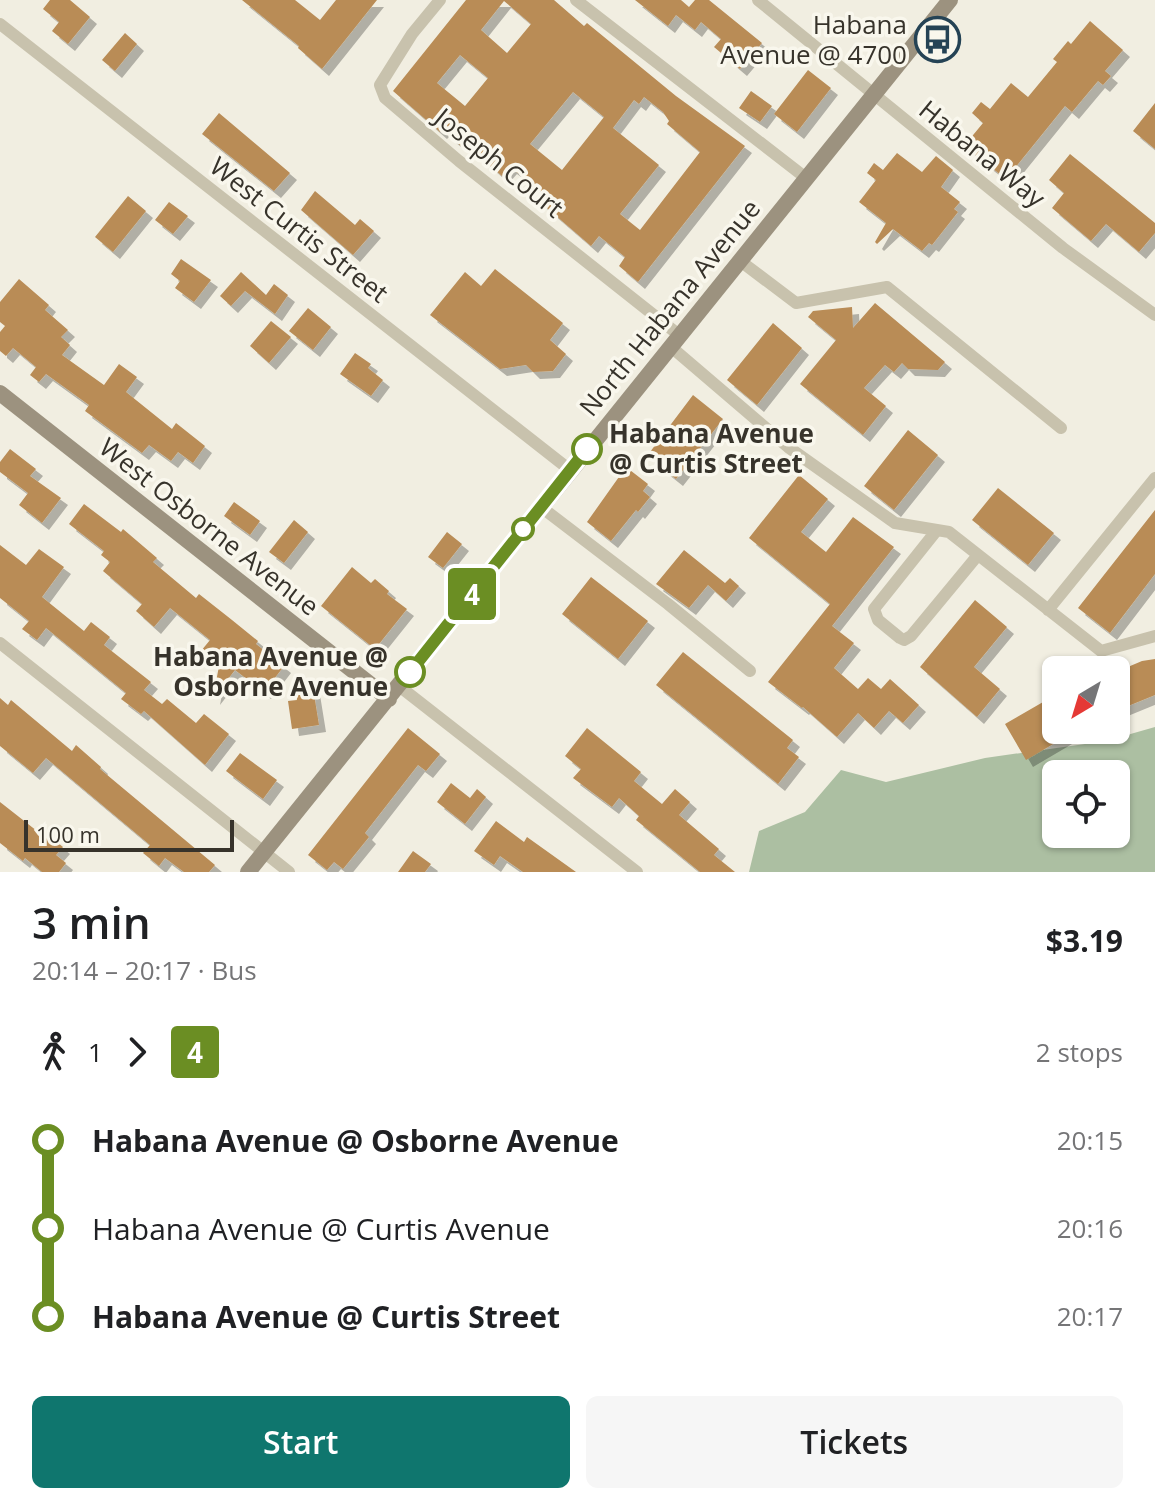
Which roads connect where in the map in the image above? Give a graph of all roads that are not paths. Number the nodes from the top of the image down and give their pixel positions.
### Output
1 (440, 0) edge
2 (576, 0) edge
3 (758, 0) edge
4 (950, 0) edge
5 (0, 24) edge
6 (873, 95) junction
7 (806, 178) junction
8 (739, 260) junction
9 (1155, 315) edge
10 (675, 340) junction
11 (0, 393) edge
12 (1061, 428) dead end
13 (570, 470) junction
14 (1155, 478) edge
15 (541, 507) junction
16 (937, 530) junction
17 (978, 555) junction
18 (1048, 610) junction
19 (1155, 636) edge
20 (0, 643) edge
21 (750, 671) dead end
22 (394, 692) junction
23 (264, 853) junction
24 (248, 872) edge
25 (289, 872) edge
26 (637, 872) edge

1 - 10 street, Joseph Court
2 - 7 street
3 - 6 street, Habana Way
4 - 6 street, North Habana Avenue
5 - 13 street, West Curtis Street
6 - 7 street, North Habana Avenue
6 - 9 street, Habana Way
7 - 8 street, North Habana Avenue
8 - 10 street, North Habana Avenue
8 - 12 street
10 - 13 street, North Habana Avenue
10 - 16 street
11 - 22 street, West Osborne Avenue
13 - 15 street, North Habana Avenue
14 - 18 street
15 - 21 street
15 - 22 street, North Habana Avenue
16 - 17 street
16 - 17 street
17 - 18 street
18 - 19 street
20 - 23 street
22 - 23 street, North Habana Avenue
22 - 26 street, West Osborne Avenue
23 - 24 street, North Habana Avenue
23 - 25 street

